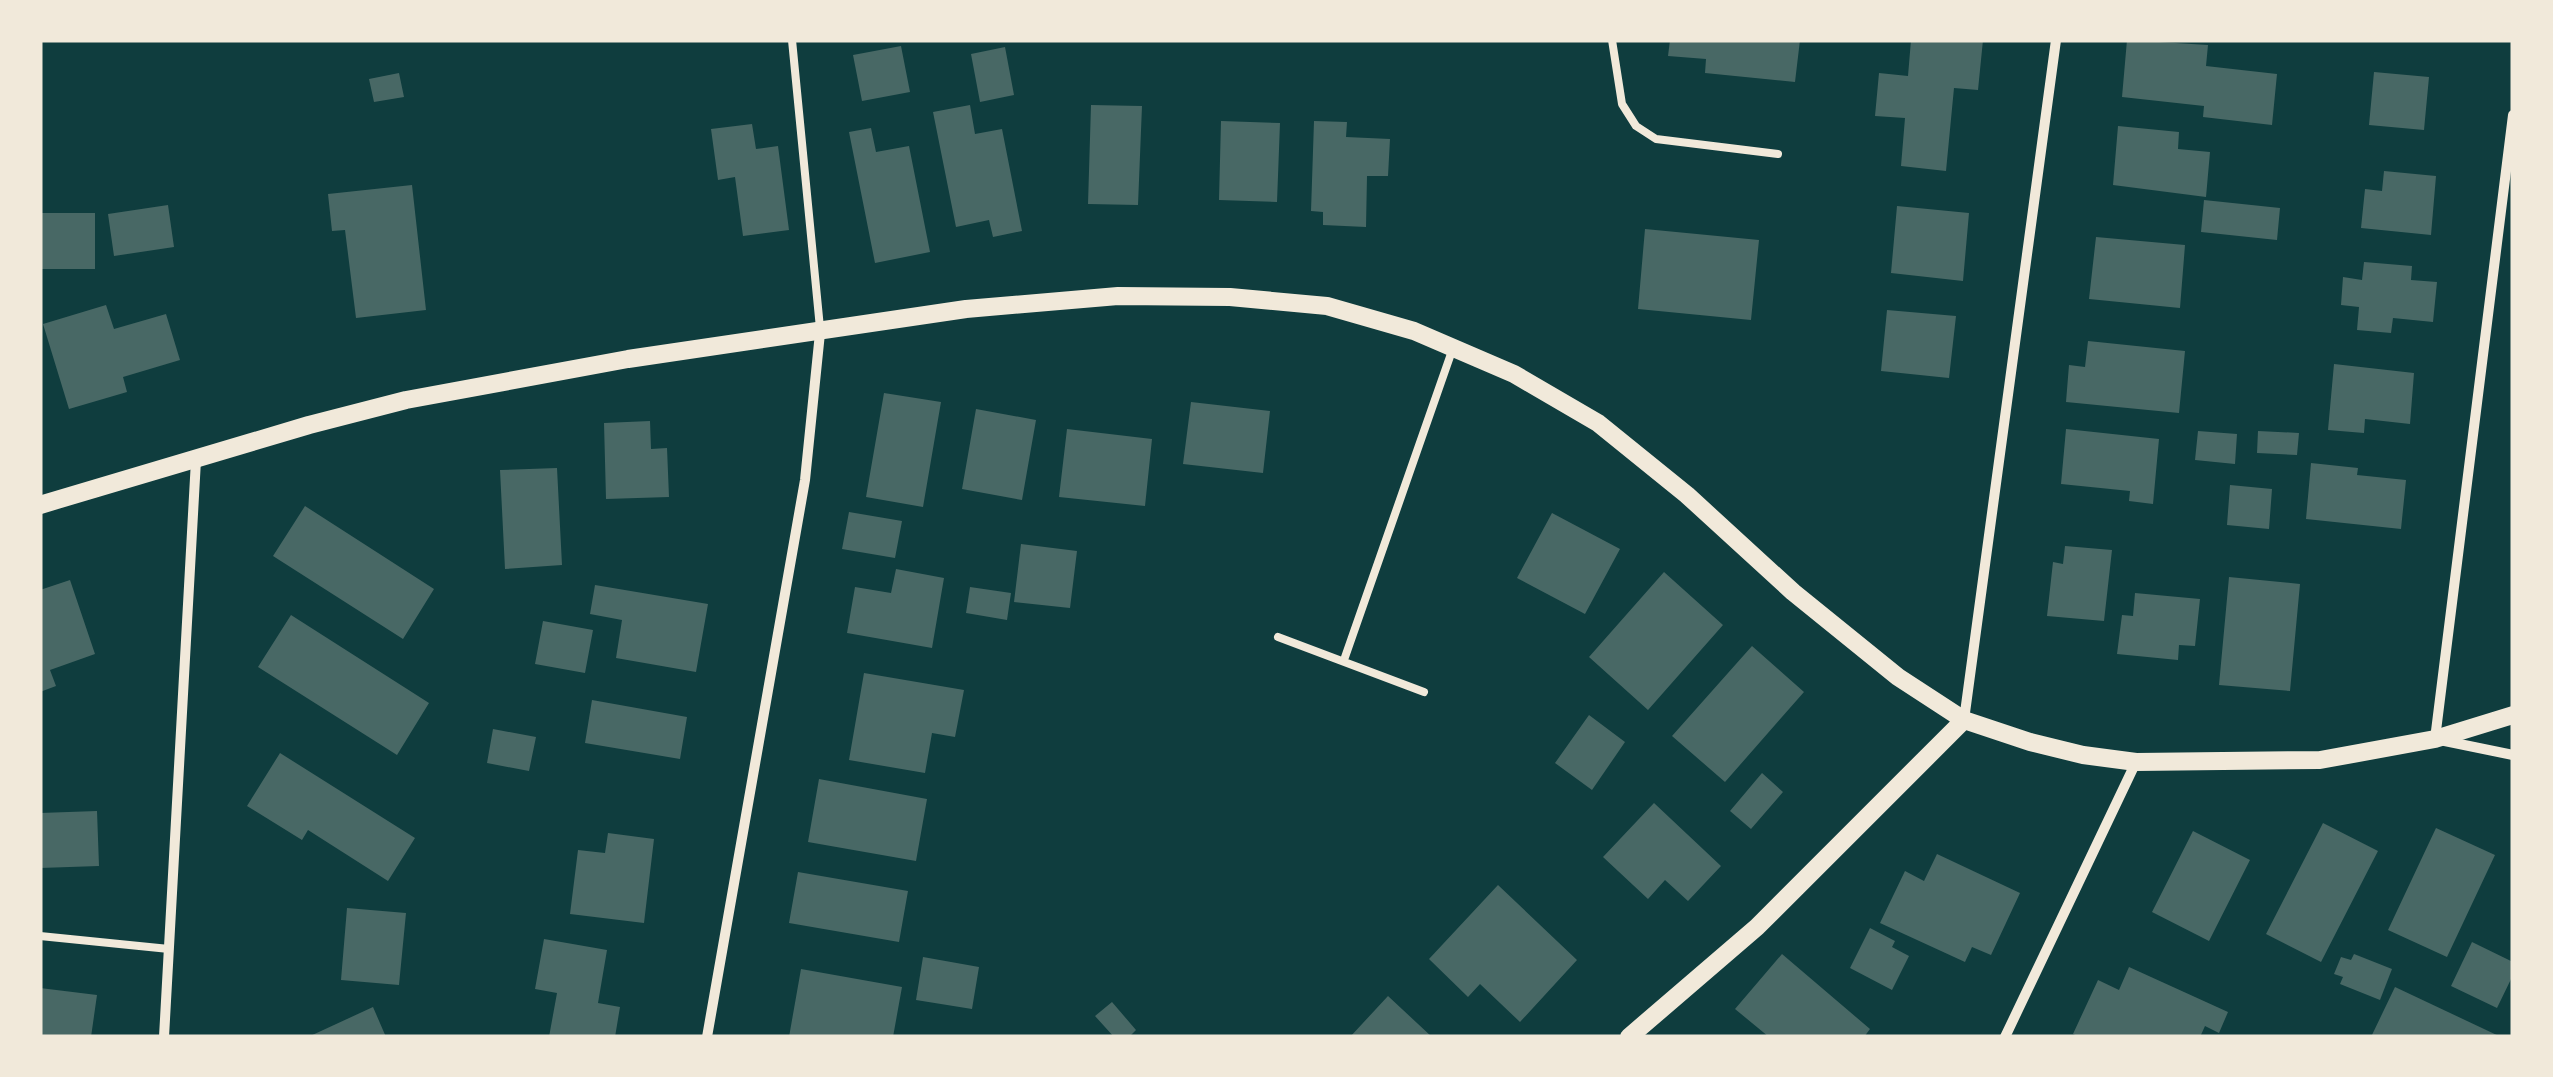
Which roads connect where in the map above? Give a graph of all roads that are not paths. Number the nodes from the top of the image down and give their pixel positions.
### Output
1 (792, 40) edge
2 (1612, 40) edge
3 (2056, 40) edge
4 (2513, 115) edge
5 (1778, 154) dead end
6 (820, 333) junction
7 (1453, 348) junction
8 (196, 460) junction
9 (40, 505) edge
10 (1278, 637) dead end
11 (1344, 660) junction
12 (1424, 692) dead end
13 (2513, 714) edge
14 (1964, 720) junction
15 (2436, 740) junction
16 (2513, 755) edge
17 (2136, 762) junction
18 (40, 936) edge
19 (169, 949) junction
20 (164, 1037) edge
21 (706, 1037) edge
22 (1628, 1037) edge
23 (2005, 1037) edge

1 - 6 lane
2 - 5 lane
3 - 14 street
4 - 15 street
6 - 7 street
6 - 8 street
6 - 21 street
7 - 11 lane
7 - 14 street
8 - 9 street
8 - 19 street
10 - 11 lane
11 - 12 lane
13 - 15 street
14 - 17 street
14 - 22 street
15 - 16 street
15 - 17 street
17 - 23 street
18 - 19 lane
19 - 20 street

